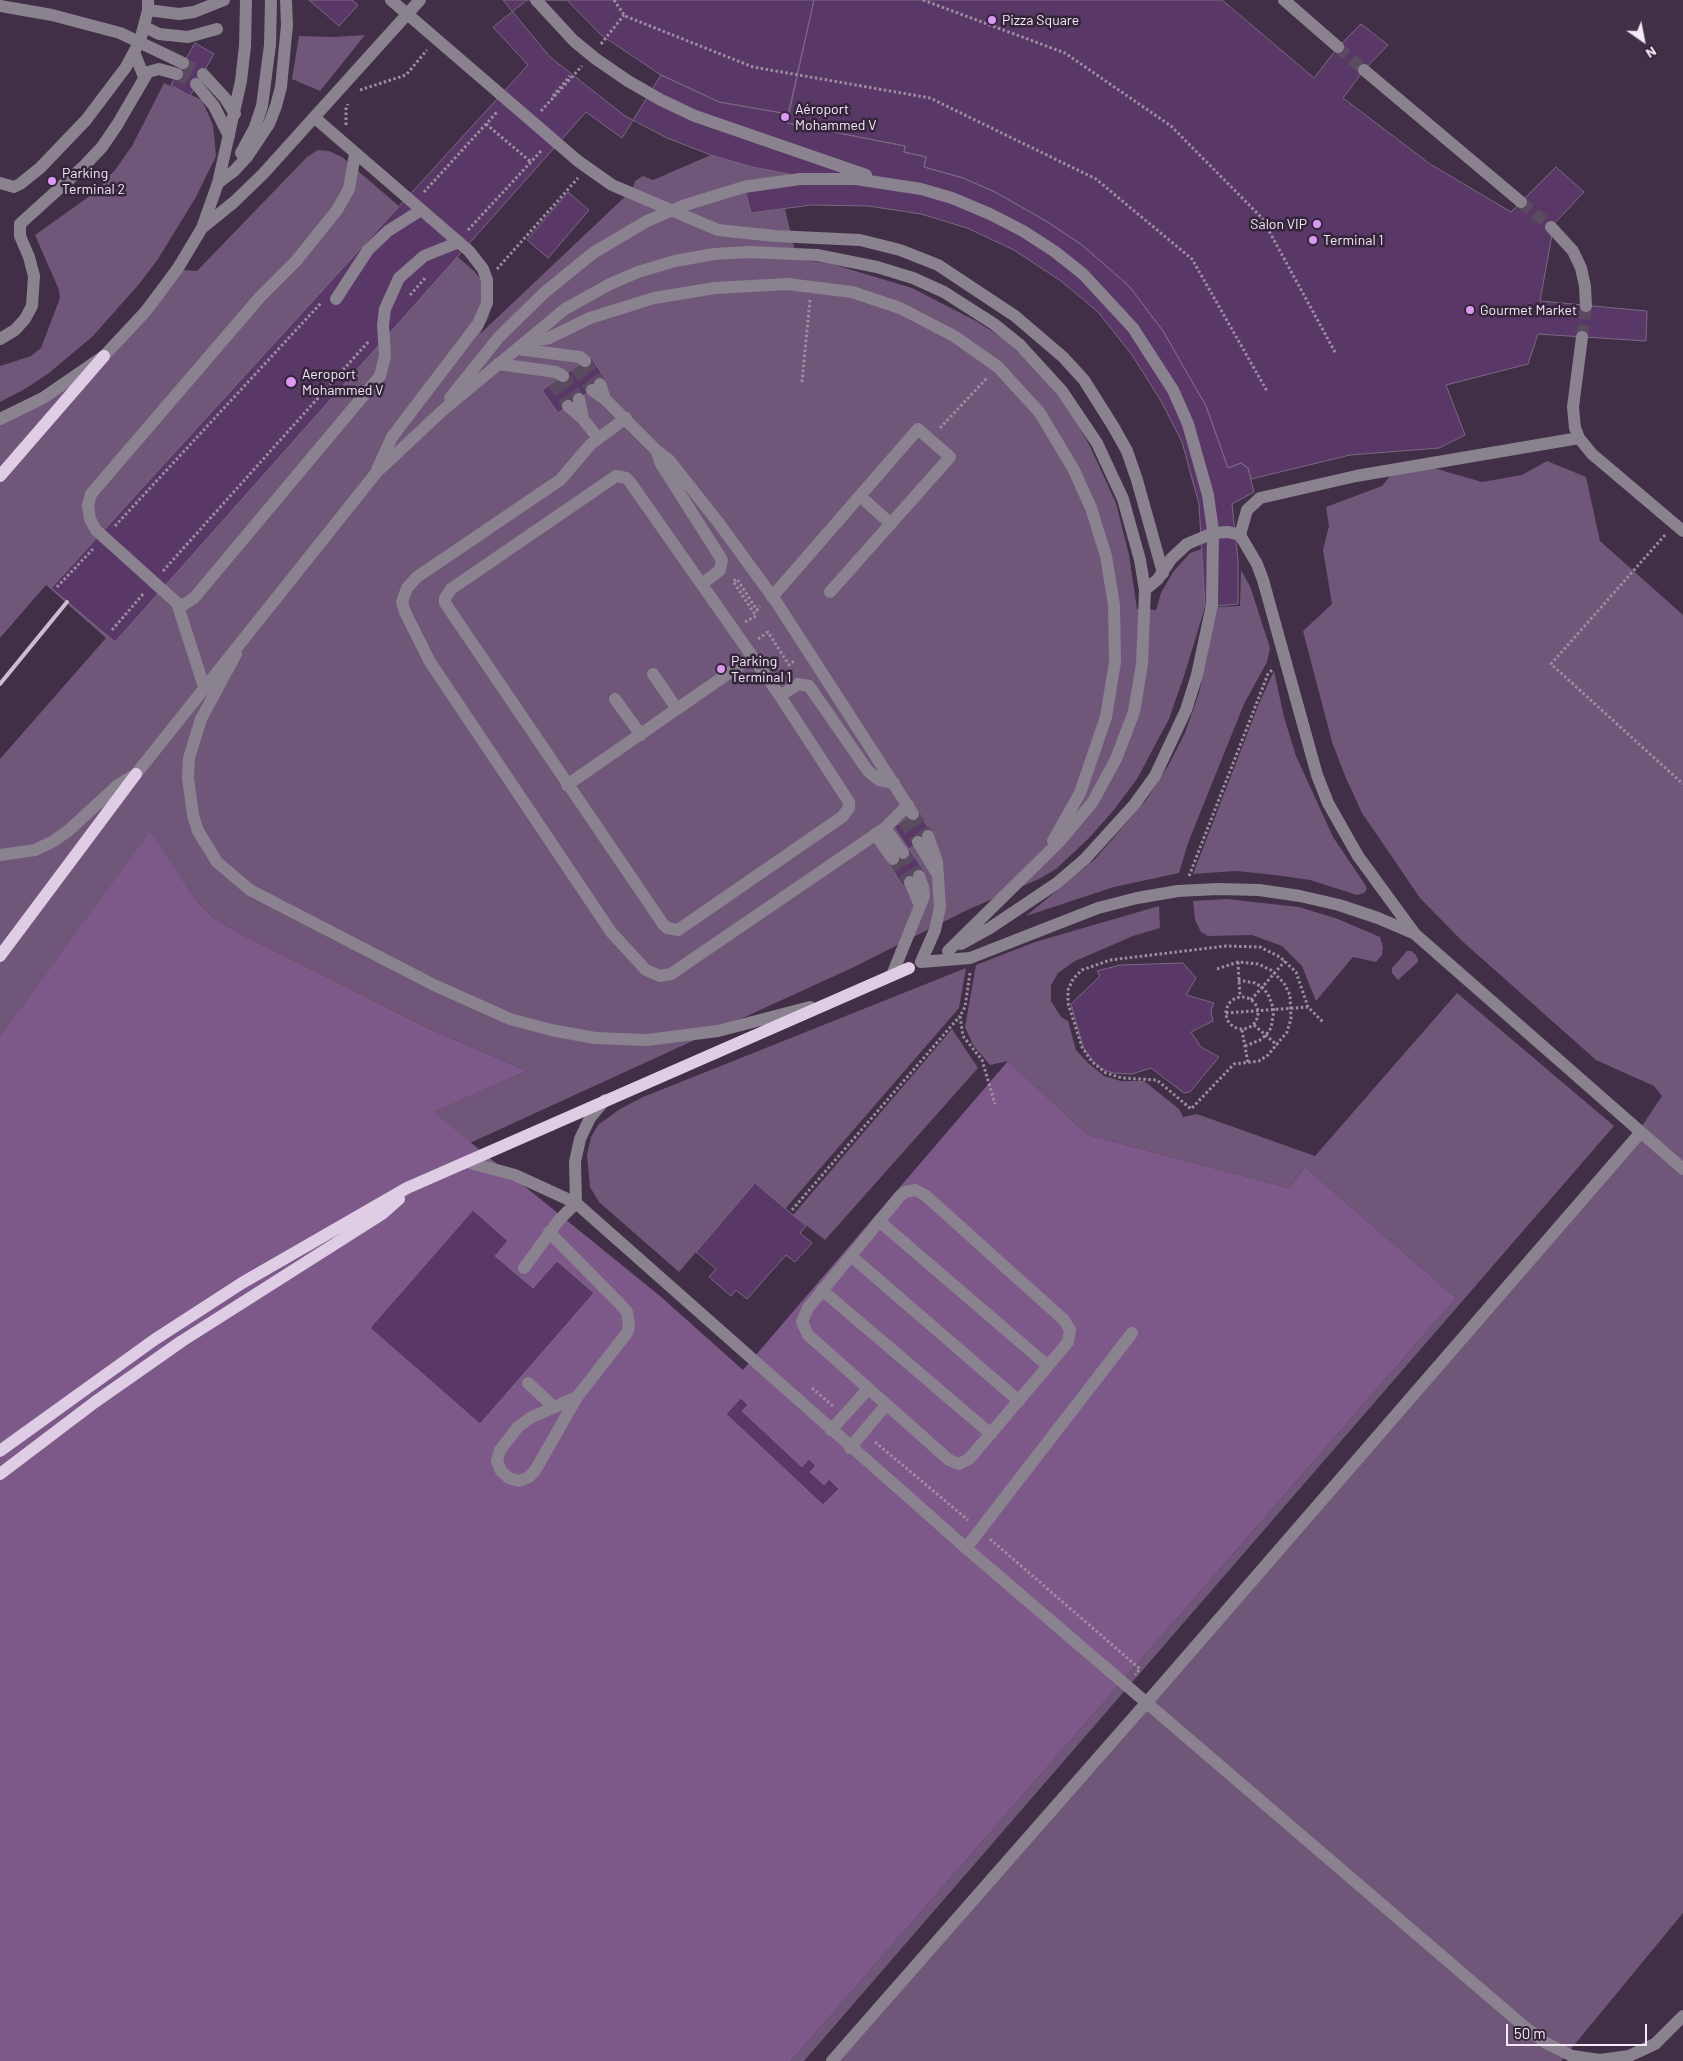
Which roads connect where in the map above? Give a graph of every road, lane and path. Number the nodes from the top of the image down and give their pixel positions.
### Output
1 (224, 0) edge
2 (246, 0) edge
3 (271, 0) edge
4 (286, 0) edge
5 (391, 0) edge
6 (420, 0) edge
7 (536, 0) edge
8 (614, 0) edge
9 (922, 0) edge
10 (1284, 0) edge
11 (148, 5) edge
12 (0, 6) edge
13 (408, 15) junction
14 (145, 27) junction
15 (217, 29) dead end
16 (433, 36) junction
17 (137, 46) junction
18 (1338, 47) tunnel mouth
19 (1364, 70) tunnel mouth
20 (144, 77) junction
21 (355, 94) dead end
22 (351, 99) dead end
23 (549, 103) joint
24 (504, 105) dead end
25 (534, 107) dead end
26 (235, 114) junction
27 (315, 118) junction
28 (547, 118) dead end
29 (486, 124) junction
30 (348, 129) dead end
31 (229, 136) junction
32 (543, 149) dead end
33 (355, 154) junction
34 (531, 162) junction
35 (587, 168) junction
36 (884, 182) junction
37 (0, 183) edge
38 (218, 183) junction
39 (419, 197) dead end
40 (1521, 202) tunnel mouth
41 (421, 210) junction
42 (1551, 226) tunnel mouth
43 (202, 228) junction
44 (776, 236) junction
45 (462, 237) junction
46 (775, 252) junction
47 (428, 274) dead end
48 (956, 275) junction
49 (487, 280) junction
50 (812, 286) junction
51 (944, 292) junction
52 (331, 298) joint
53 (404, 302) dead end
54 (1586, 306) tunnel mouth
55 (372, 337) dead end
56 (1582, 337) tunnel mouth
57 (0, 339) edge
58 (522, 345) junction
59 (1336, 354) dead end
60 (104, 356) junction
61 (498, 364) junction
62 (580, 364) tunnel mouth
63 (558, 380) tunnel mouth
64 (802, 382) dead end
65 (596, 387) tunnel mouth
66 (1267, 391) dead end
67 (574, 402) tunnel mouth
68 (442, 411) junction
69 (626, 418) junction
70 (0, 419) edge
71 (598, 438) junction
72 (1579, 438) junction
73 (656, 450) junction
74 (376, 473) junction
75 (0, 476) edge
76 (861, 497) junction
77 (891, 524) junction
78 (1679, 528) edge
79 (111, 529) dead end
80 (1240, 535) junction
81 (98, 544) dead end
82 (1163, 573) junction
83 (158, 577) dead end
84 (744, 581) dead end
85 (702, 584) junction
86 (58, 587) dead end
87 (1145, 590) junction
88 (145, 592) dead end
89 (830, 592) dead end
90 (772, 596) junction
91 (177, 603) junction
92 (756, 616) dead end
93 (112, 630) dead end
94 (768, 632) dead end
95 (244, 636) junction
96 (1284, 656) junction
97 (752, 657) junction
98 (789, 665) dead end
99 (653, 674) dead end
100 (204, 687) junction
101 (780, 696) junction
102 (615, 699) dead end
103 (678, 709) junction
104 (640, 734) junction
105 (136, 774) junction
106 (894, 783) junction
107 (1683, 784) edge
108 (567, 785) junction
109 (880, 831) junction
110 (923, 839) tunnel mouth
111 (0, 855) edge
112 (898, 856) tunnel mouth
113 (1043, 858) junction
114 (914, 879) tunnel mouth
115 (1186, 891) junction
116 (1415, 934) junction
117 (948, 951) junction
118 (0, 956) edge
119 (970, 958) junction
120 (1285, 961) junction
121 (921, 962) junction
122 (1238, 962) junction
123 (909, 968) joint
124 (1217, 969) dead end
125 (1275, 973) junction
126 (892, 976) junction
127 (1238, 980) junction
128 (1262, 987) junction
129 (1240, 998) junction
130 (1251, 1000) junction
131 (829, 1002) junction
132 (1308, 1007) junction
133 (1291, 1009) junction
134 (1274, 1010) junction
135 (1258, 1011) junction
136 (1226, 1014) junction
137 (960, 1016) junction
138 (1323, 1022) dead end
139 (1254, 1025) junction
140 (1242, 1030) junction
141 (1266, 1035) junction
142 (1277, 1045) junction
143 (1245, 1046) junction
144 (1248, 1063) junction
145 (606, 1100) junction
146 (995, 1104) dead end
147 (1641, 1132) junction
148 (467, 1162) junction
149 (1683, 1169) edge
150 (407, 1188) junction
151 (576, 1203) junction
152 (792, 1210) dead end
153 (879, 1221) junction
154 (549, 1232) junction
155 (851, 1256) junction
156 (524, 1268) dead end
157 (822, 1290) junction
158 (1132, 1333) dead end
159 (1048, 1366) junction
160 (528, 1383) dead end
161 (868, 1389) junction
162 (577, 1397) junction
163 (1018, 1401) junction
164 (886, 1405) junction
165 (554, 1407) junction
166 (831, 1430) junction
167 (863, 1432) junction
168 (991, 1434) junction
169 (850, 1448) junction
170 (0, 1451) edge
171 (0, 1474) edge
172 (980, 1530) junction
173 (966, 1548) junction
174 (1126, 1685) junction
175 (1146, 1702) junction
176 (1683, 2016) edge
177 (832, 2061) edge

1 - 11 street
2 - 26 street
3 - 38 street
4 - 38 street
5 - 13 street
6 - 13 street
7 - 36 street, bridge
8 - 66 path
9 - 59 path
10 - 18 street
11 - 14 street
12 - 17 street
13 - 16 street
13 - 27 street
14 - 15 street
14 - 17 street
16 - 21 path
16 - 35 street
17 - 20 street
17 - 20 street
17 - 37 street
19 - 40 street
20 - 57 street
22 - 30 path
23 - 23 path
24 - 29 path
25 - 28 path
26 - 31 street
26 - 31 street
27 - 33 street
27 - 43 street
29 - 34 path
29 - 39 path
31 - 38 street
32 - 34 path
33 - 41 street
33 - 91 street
34 - 45 path
35 - 44 street
35 - 49 path
36 - 68 street, bridge
36 - 117 street, bridge
38 - 43 street
41 - 45 street
41 - 52 street
42 - 54 street
43 - 60 street
44 - 46 street
44 - 48 street
45 - 49 street
45 - 91 street
46 - 51 street
46 - 58 street
47 - 53 path
48 - 51 street
48 - 82 street
49 - 74 street
50 - 58 street
50 - 64 path
50 - 113 street
51 - 87 street
52 - 79 path
55 - 83 path
56 - 72 street
58 - 61 street
58 - 62 street
60 - 70 street
60 - 75 main road
61 - 63 street
61 - 68 street
65 - 69 street
67 - 71 street
68 - 74 street
69 - 71 street
69 - 73 street
71 - 109 street
72 - 78 street
72 - 80 street
73 - 85 street
73 - 90 street
74 - 95 street
76 - 77 street
76 - 77 street
76 - 90 street
77 - 89 street
78 - 107 path
80 - 82 street
80 - 96 street
81 - 86 path
82 - 87 street
84 - 92 path
85 - 97 street
85 - 108 street
87 - 113 street
88 - 93 path
90 - 106 street
91 - 100 street
94 - 98 path
95 - 100 street
95 - 131 street
96 - 115 path
96 - 116 street
97 - 101 street
97 - 103 street
99 - 103 street
100 - 105 street
101 - 106 street
101 - 108 street
102 - 104 street
103 - 104 street
104 - 108 street
105 - 111 street
105 - 118 main road
106 - 109 street
109 - 112 street
110 - 121 street
113 - 117 street
114 - 126 street
115 - 116 street
115 - 119 street
116 - 147 street
117 - 121 street
119 - 121 street
119 - 137 path
120 - 125 path
120 - 132 path
120 - 144 path
121 - 123 street
122 - 124 path
122 - 125 path
122 - 127 path
123 - 126 main road
125 - 128 path
125 - 133 path
126 - 131 main road
127 - 128 path
127 - 129 path
128 - 130 path
128 - 134 path
129 - 130 path
129 - 136 path
130 - 135 path
131 - 145 main road
132 - 133 path
132 - 138 path
133 - 134 path
133 - 142 path
134 - 135 path
134 - 141 path
135 - 136 path
135 - 139 path
136 - 140 path
137 - 146 path
137 - 152 path
139 - 140 path
139 - 141 path
140 - 143 path
141 - 142 path
141 - 143 path
142 - 144 path
143 - 144 path
145 - 148 main road
145 - 151 street
147 - 149 street
147 - 175 street
148 - 150 main road
148 - 151 street
150 - 170 main road
150 - 171 main road
151 - 154 street
151 - 166 street
153 - 155 street
153 - 159 street
153 - 159 street
154 - 156 street
154 - 162 street
155 - 157 street
155 - 163 street
157 - 161 street
157 - 168 street
158 - 172 street
159 - 163 street
160 - 165 street
161 - 164 street
161 - 166 street
162 - 165 street
162 - 165 street
163 - 168 street
164 - 167 street
164 - 168 street
166 - 169 street
167 - 169 street
167 - 172 path
169 - 173 street
172 - 173 street
172 - 174 path
173 - 174 street
174 - 175 street
175 - 176 street
175 - 177 street

